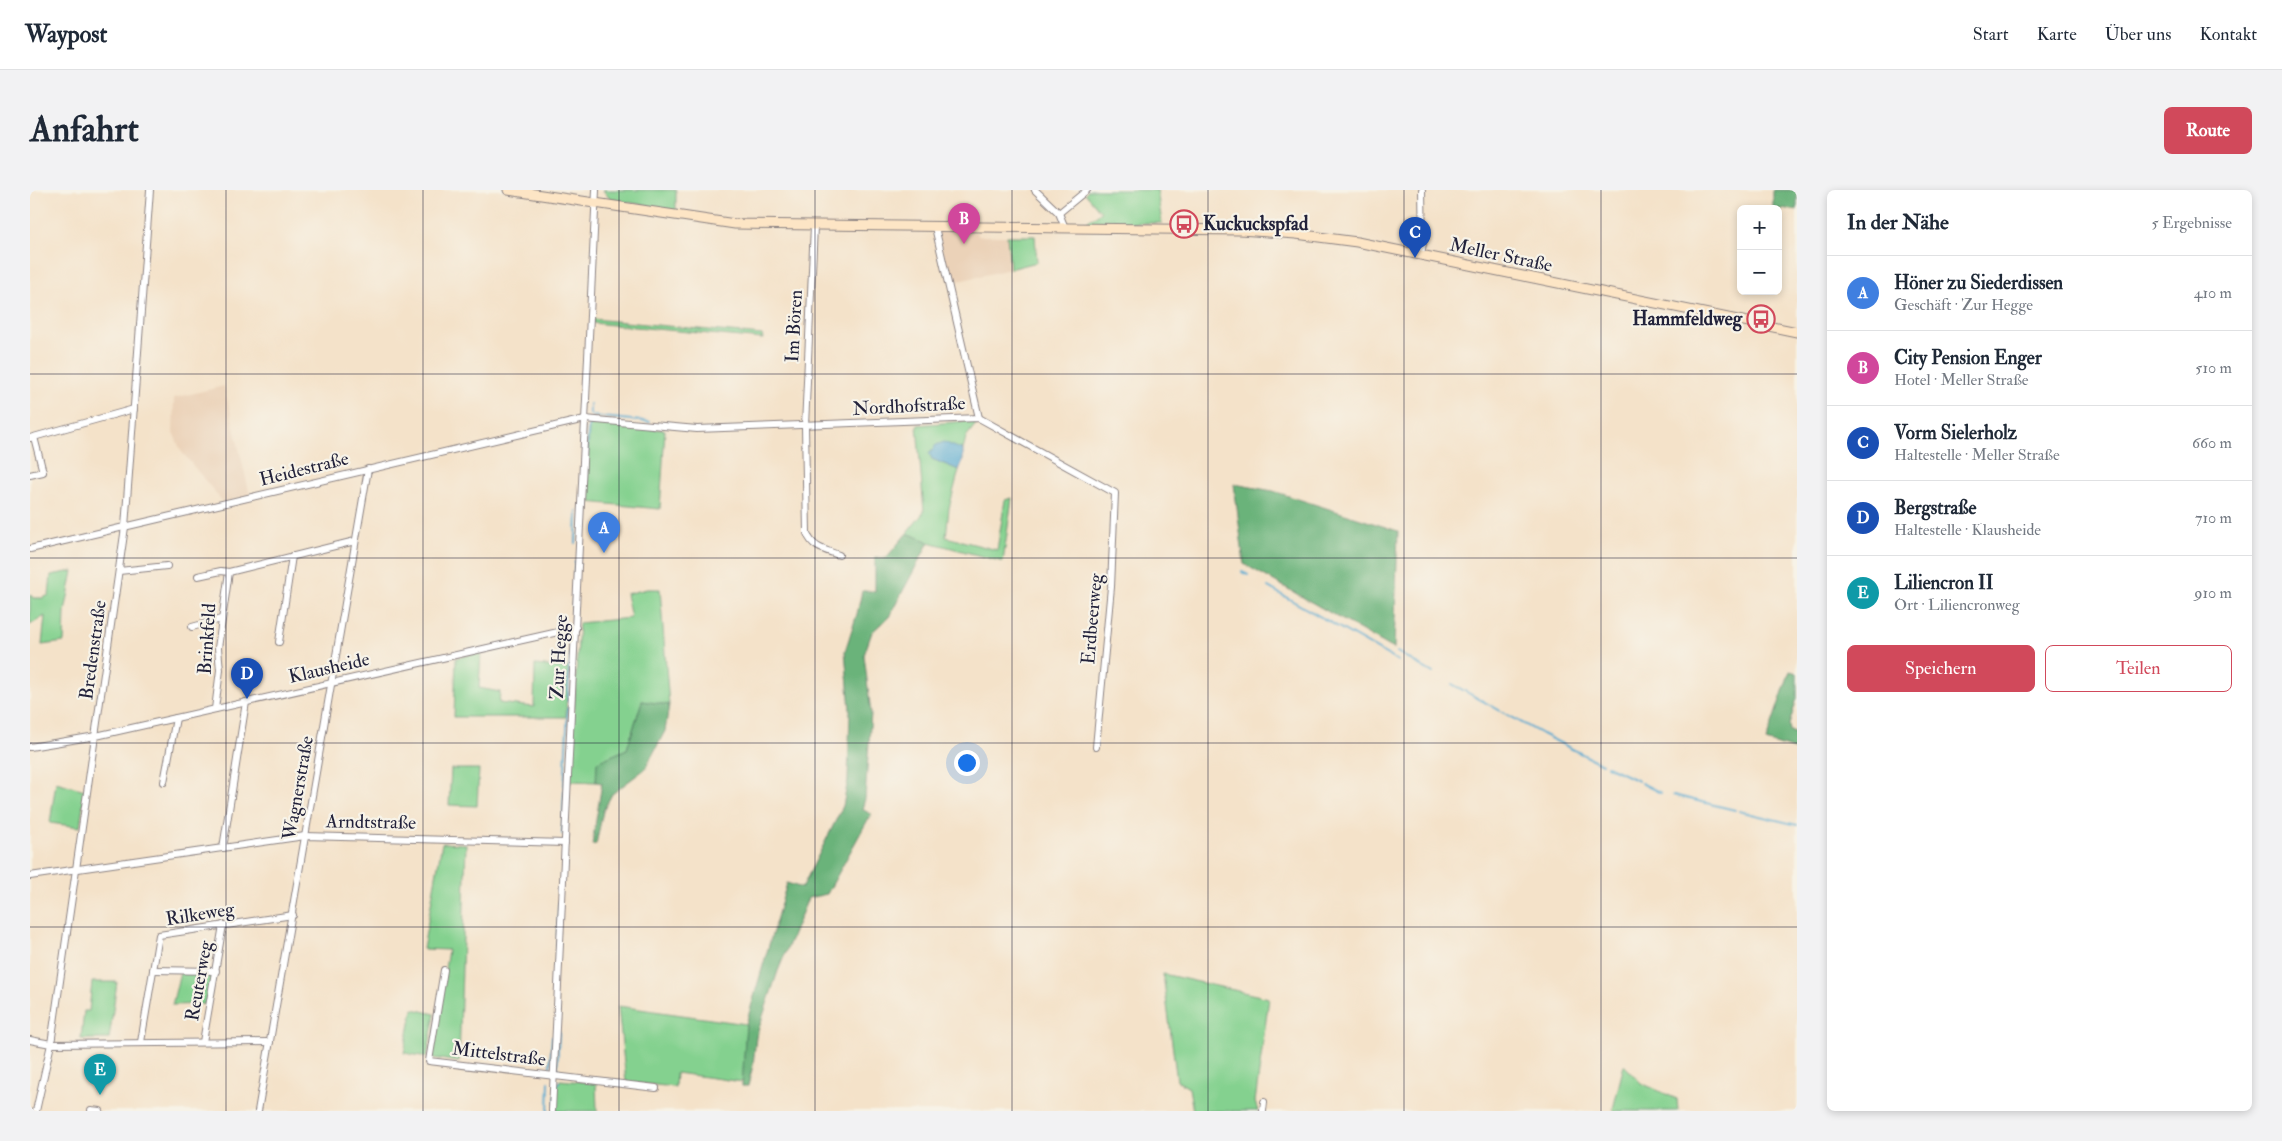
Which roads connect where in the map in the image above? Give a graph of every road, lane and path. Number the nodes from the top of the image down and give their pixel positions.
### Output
1 (150, 190) edge
2 (508, 190) edge
3 (596, 190) edge
4 (1035, 190) edge
5 (1087, 190) edge
6 (1422, 190) edge
7 (596, 204) junction
8 (1059, 213) junction
9 (814, 226) junction
10 (935, 227) junction
11 (1065, 228) junction
12 (1422, 255) junction
13 (1797, 332) edge
14 (134, 409) junction
15 (979, 418) junction
16 (584, 419) junction
17 (805, 426) junction
18 (32, 438) edge
19 (368, 469) junction
20 (30, 475) edge
21 (1115, 493) joint
22 (125, 527) junction
23 (355, 541) junction
24 (30, 549) edge
25 (839, 555) dead end
26 (292, 556) junction
27 (167, 566) dead end
28 (120, 571) junction
29 (229, 572) junction
30 (198, 576) dead end
31 (221, 619) junction
32 (192, 627) dead end
33 (576, 628) junction
34 (279, 642) dead end
35 (331, 683) junction
36 (246, 702) junction
37 (214, 709) junction
38 (176, 718) junction
39 (96, 736) junction
40 (1096, 746) dead end
41 (30, 747) edge
42 (164, 782) dead end
43 (305, 836) junction
44 (565, 843) junction
45 (222, 848) junction
46 (76, 870) junction
47 (30, 876) edge
48 (293, 915) junction
49 (224, 926) junction
50 (153, 970) junction
51 (444, 970) dead end
52 (216, 971) junction
53 (30, 1040) edge
54 (141, 1042) junction
55 (203, 1042) junction
56 (270, 1042) junction
57 (51, 1044) junction
58 (553, 1076) junction
59 (656, 1088) dead end
60 (1264, 1102) dead end
61 (91, 1110) edge
62 (36, 1111) edge
63 (100, 1111) edge
64 (258, 1111) edge
65 (552, 1111) edge
66 (1263, 1111) edge

1 - 14 street, Bredenstraße
2 - 7 main road, Meller Straße
3 - 7 street, Zur Hegge
4 - 8 street
5 - 8 street
6 - 12 street
7 - 9 main road, Meller Straße
7 - 16 street, Zur Hegge
8 - 11 street
9 - 10 main road, Meller Straße
9 - 17 street, Im Bören
10 - 11 main road, Meller Straße
10 - 15 street
11 - 12 main road, Meller Straße
12 - 13 main road, Meller Straße
14 - 18 street
14 - 22 street, Bredenstraße
15 - 17 street, Nordhofstraße
15 - 21 street, Nordhofstraße
16 - 17 street, Nordhofstraße
16 - 19 street, Heidestraße
16 - 33 street, Zur Hegge
17 - 25 street
18 - 20 street
19 - 22 street, Heidestraße
19 - 23 street, Wagnerstraße
21 - 40 street, Erdbeerweg
22 - 24 street, Heidestraße
22 - 28 street, Bredenstraße
23 - 26 street, Brinkfeld
23 - 35 street, Wagnerstraße
26 - 29 street, Brinkfeld
26 - 34 street
27 - 28 street
28 - 39 street, Bredenstraße
29 - 30 street, Brinkfeld
29 - 31 street, Brinkfeld
31 - 32 street
31 - 37 street, Brinkfeld
33 - 35 street, Klausheide
33 - 44 street, Zur Hegge
35 - 36 street, Klausheide
35 - 43 street, Wagnerstraße
36 - 37 street, Klausheide
36 - 45 street
37 - 38 street, Klausheide
38 - 39 street, Klausheide
38 - 42 street
39 - 41 street, Klausheide
39 - 46 street, Bredenstraße
43 - 44 street, Arndtstraße
43 - 45 street, Arndtstraße
43 - 48 street, Wagnerstraße
44 - 58 street, Zur Hegge
45 - 46 street, Arndtstraße
46 - 47 street, Arndtstraße
46 - 57 street, Bredenstraße
48 - 49 street, Rilkeweg
48 - 56 street, Wagnerstraße
49 - 50 street, Rilkeweg
49 - 52 street, Reuterweg
50 - 52 street
50 - 54 street, Rilkeweg
51 - 58 street, Mittelstraße
52 - 55 street, Reuterweg
53 - 57 street
54 - 55 street
54 - 57 street
55 - 56 street
56 - 64 street, Wagnerstraße
57 - 62 street, Bredenstraße
58 - 59 street, Mittelstraße
58 - 65 street, Zur Hegge
60 - 66 street
61 - 63 street

